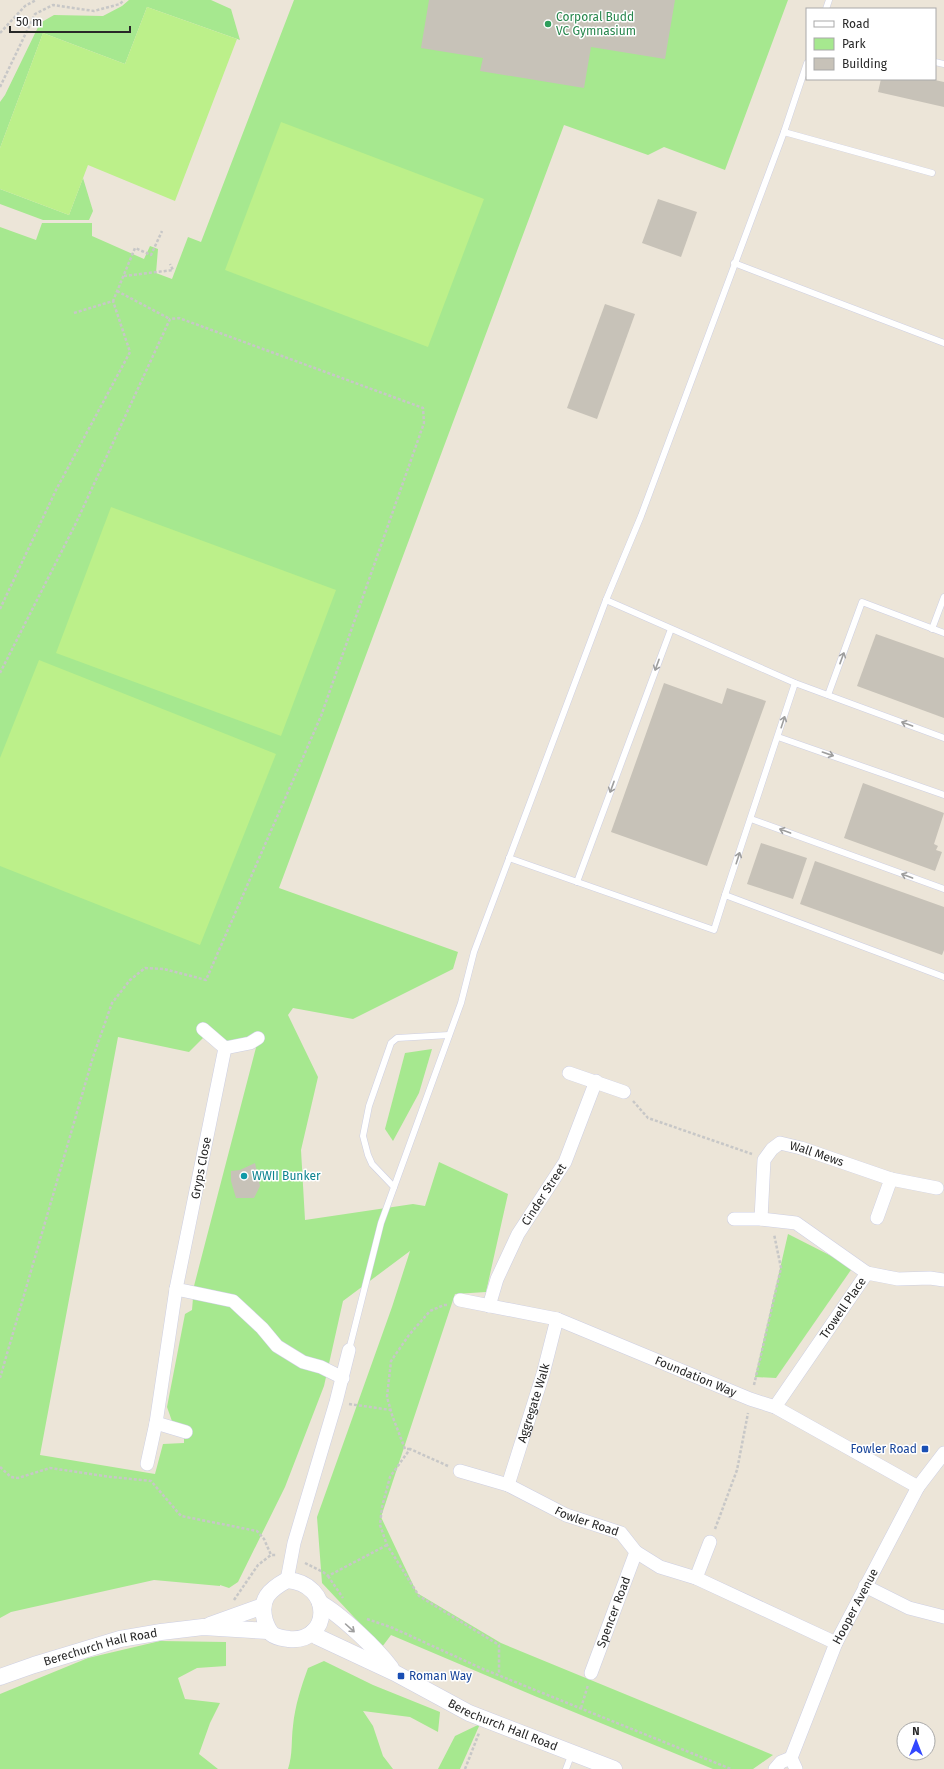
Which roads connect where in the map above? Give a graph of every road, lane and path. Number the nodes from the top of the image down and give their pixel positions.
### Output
1 (36, 0) edge
2 (124, 0) edge
3 (0, 33) edge
4 (806, 66) edge
5 (0, 87) edge
6 (784, 132) junction
7 (932, 173) dead end
8 (162, 232) dead end
9 (734, 263) junction
10 (170, 264) dead end
11 (124, 276) junction
12 (117, 291) junction
13 (113, 301) junction
14 (74, 313) dead end
15 (170, 319) junction
16 (944, 343) edge
17 (944, 597) edge
18 (606, 600) junction
19 (0, 608) edge
20 (671, 629) junction
21 (932, 629) junction
22 (944, 633) edge
23 (0, 673) edge
24 (795, 683) junction
25 (828, 695) junction
26 (778, 737) junction
27 (944, 738) edge
28 (944, 795) edge
29 (751, 819) junction
30 (509, 858) junction
31 (577, 882) junction
32 (944, 889) edge
33 (726, 895) junction
34 (944, 977) edge
35 (203, 1029) dead end
36 (449, 1035) junction
37 (258, 1038) dead end
38 (225, 1048) junction
39 (569, 1073) dead end
40 (596, 1081) junction
41 (624, 1092) joint
42 (764, 1160) junction
43 (891, 1179) junction
44 (394, 1187) junction
45 (936, 1188) dead end
46 (876, 1218) dead end
47 (734, 1219) dead end
48 (765, 1219) junction
49 (867, 1273) junction
50 (944, 1280) edge
51 (176, 1289) junction
52 (460, 1300) joint
53 (489, 1306) junction
54 (557, 1319) junction
55 (349, 1350) joint
56 (0, 1378) edge
57 (343, 1378) junction
58 (750, 1399) junction
59 (336, 1402) junction
60 (775, 1407) junction
61 (390, 1410) junction
62 (156, 1423) junction
63 (186, 1432) dead end
64 (410, 1449) junction
65 (944, 1453) edge
66 (148, 1464) dead end
67 (0, 1467) edge
68 (460, 1471) joint
69 (508, 1485) junction
70 (918, 1488) junction
71 (710, 1542) joint
72 (636, 1552) junction
73 (271, 1555) dead end
74 (328, 1576) dead end
75 (696, 1578) junction
76 (287, 1580) junction
77 (865, 1586) junction
78 (346, 1602) dead end
79 (320, 1603) junction
80 (263, 1606) junction
81 (361, 1616) dead end
82 (944, 1617) edge
83 (203, 1627) junction
84 (268, 1631) junction
85 (313, 1632) junction
86 (836, 1644) junction
87 (395, 1673) junction
88 (591, 1673) joint
89 (499, 1674) junction
90 (0, 1677) edge
91 (581, 1708) junction
92 (485, 1719) junction
93 (572, 1753) junction
94 (794, 1763) edge
95 (465, 1769) edge
96 (566, 1769) edge
97 (614, 1769) edge
98 (731, 1769) edge
99 (775, 1769) edge

1 - 3 path
2 - 5 path
4 - 6 lane
6 - 7 lane
6 - 9 lane
8 - 11 path
9 - 16 lane
9 - 18 lane
10 - 11 path
11 - 12 path
12 - 13 path
12 - 15 path
13 - 14 path
13 - 19 path
15 - 23 path
15 - 56 path
17 - 21 lane
18 - 20 lane
18 - 30 lane
20 - 24 lane
20 -> 31 lane
21 - 22 lane
25 -> 21 lane
24 - 25 lane
26 -> 24 lane
27 -> 25 lane
26 -> 28 lane
26 - 29 lane
32 -> 29 lane
33 -> 29 lane
30 - 31 lane
30 - 36 lane
31 - 33 lane
33 - 34 lane
35 - 38 street
36 - 44 lane
36 - 44 lane
37 - 38 street
38 - 51 street, Gryps Close
39 - 40 street
40 - 41 street
40 - 53 street, Cinder Street
41 - 42 path
42 - 43 street, Wall Mews
42 - 48 street
43 - 45 street
43 - 46 street
44 - 55 lane
47 - 48 street
48 - 49 street
48 - 58 path
49 - 50 street, Trowell Place
49 - 60 street, Trowell Place
51 - 57 street
51 - 62 street, Gryps Close
52 - 53 street, Foundation Way
52 - 61 path
53 - 54 street, Foundation Way
54 - 58 street, Foundation Way
54 - 69 street, Aggregate Walk
55 - 57 street
57 - 59 street
58 - 60 street, Foundation Way
58 - 71 path
59 - 61 path
59 - 76 street
60 - 70 street, Foundation Way
61 - 64 path
62 - 63 street
62 - 66 street, Gryps Close
64 - 68 path
64 - 89 path
65 - 70 street, Hooper Avenue
67 - 73 path
68 - 69 street, Fowler Road
69 - 72 street, Fowler Road
70 - 77 street, Hooper Avenue
71 - 75 street
72 - 75 street, Fowler Road
72 - 88 street, Spencer Road
74 - 78 path
75 - 86 street, Fowler Road
76 - 79 street
76 - 80 street
77 - 82 street
77 - 86 street, Hooper Avenue
79 - 85 street
79 -> 87 street, Berechurch Hall Road
80 - 83 street, Berechurch Hall Road
80 - 84 street
81 - 89 path
83 - 84 street, Berechurch Hall Road
83 - 90 street, Berechurch Hall Road
84 - 85 street
85 - 87 street, Berechurch Hall Road
86 - 94 street, Hooper Avenue
87 - 92 street, Berechurch Hall Road
88 - 91 path
89 - 91 path
91 - 98 path
92 - 93 street, Berechurch Hall Road
92 - 95 path
93 - 96 lane
93 - 97 street, Berechurch Hall Road
94 - 99 street

